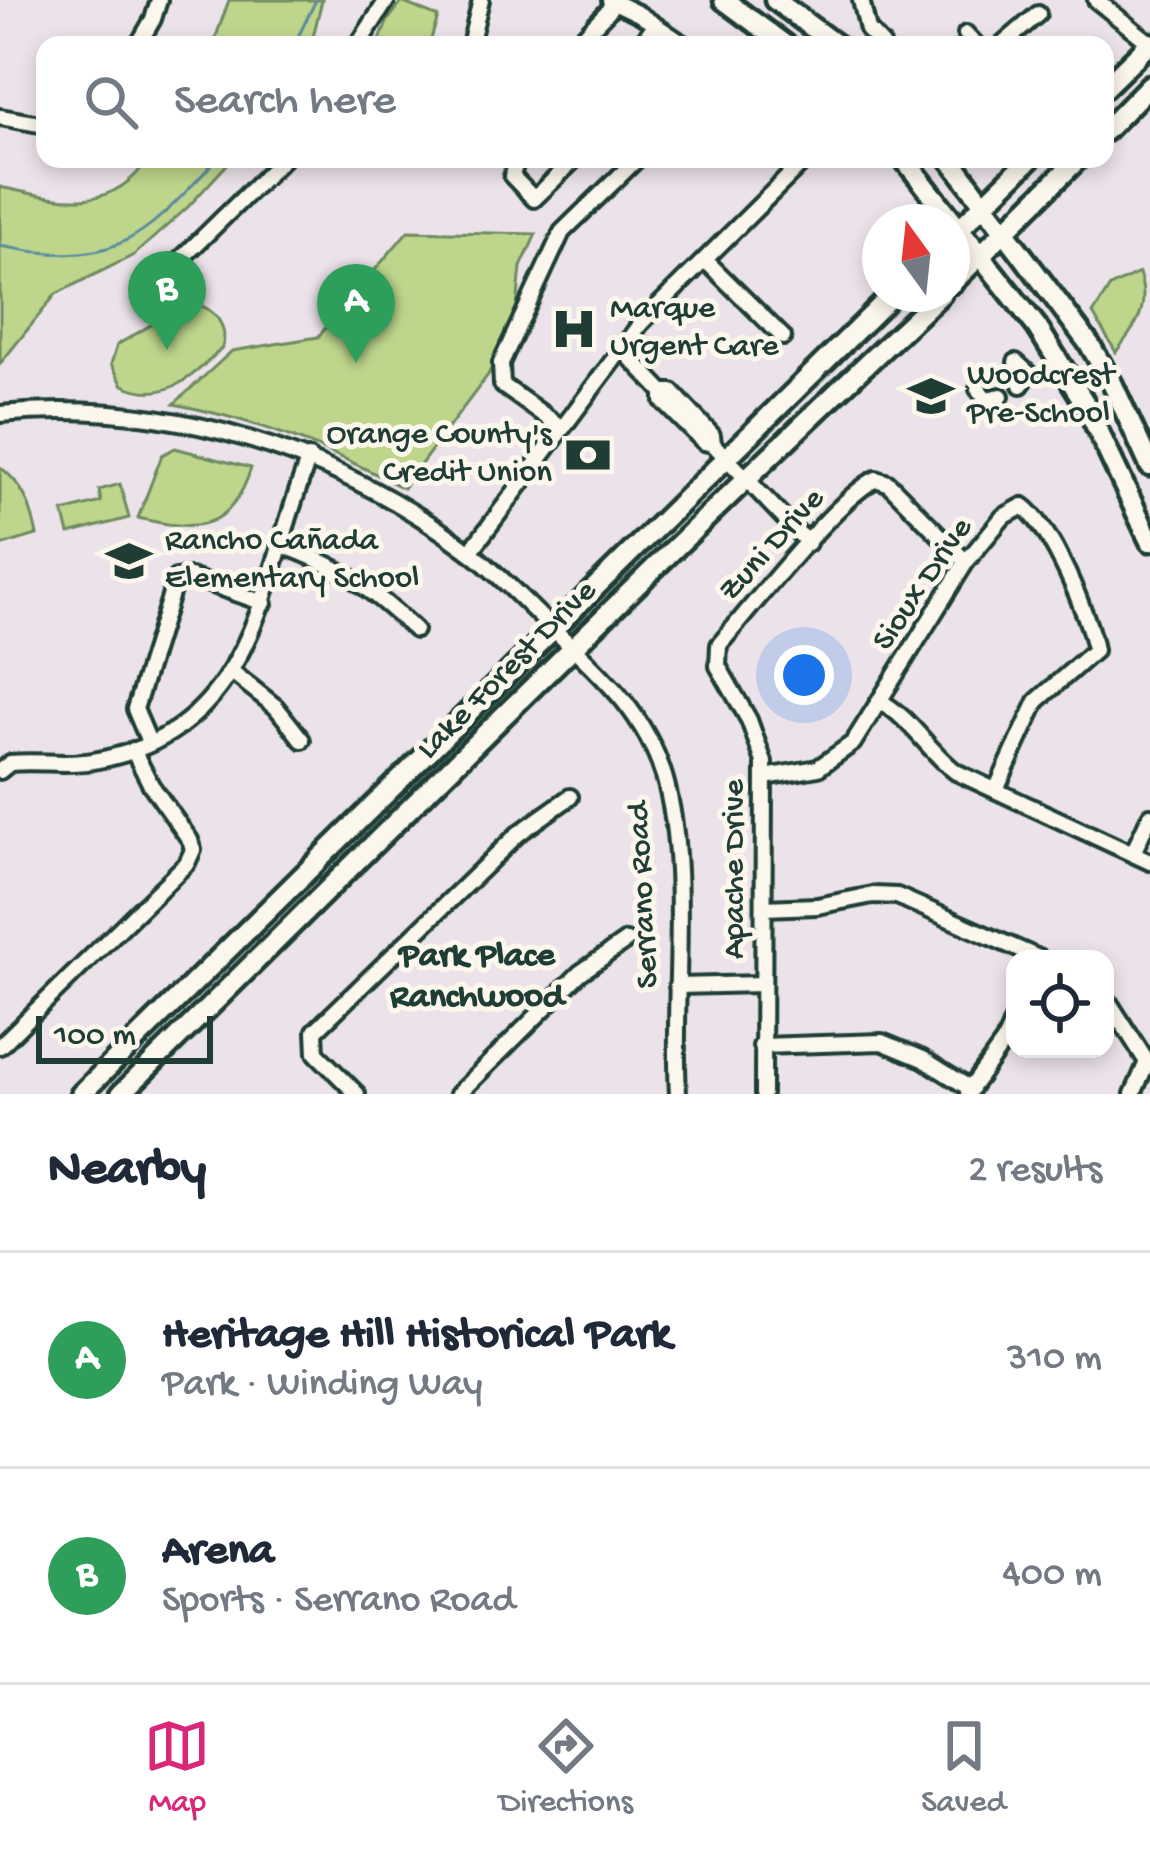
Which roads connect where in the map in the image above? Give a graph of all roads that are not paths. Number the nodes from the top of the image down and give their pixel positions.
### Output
1 (159, 0) edge
2 (386, 0) edge
3 (481, 0) edge
4 (724, 0) edge
5 (736, 0) edge
6 (775, 0) edge
7 (861, 0) edge
8 (1096, 0) edge
9 (611, 1) edge
10 (795, 12) junction
11 (1039, 14) dead end
12 (656, 25) junction
13 (143, 36) edge
14 (364, 36) edge
15 (472, 36) edge
16 (584, 36) edge
17 (647, 36) edge
18 (672, 36) edge
19 (768, 36) edge
20 (825, 36) edge
21 (874, 36) edge
22 (1013, 36) edge
23 (1150, 43) edge
24 (1114, 77) edge
25 (1150, 85) edge
26 (0, 117) edge
27 (1114, 122) edge
28 (36, 123) edge
29 (274, 168) edge
30 (514, 168) edge
31 (566, 168) edge
32 (629, 168) edge
33 (790, 168) edge
34 (798, 168) edge
35 (910, 168) edge
36 (957, 168) edge
37 (1021, 168) edge
38 (1069, 168) edge
39 (794, 172) junction
40 (936, 204) edge
41 (983, 204) junction
42 (970, 217) edge
43 (1006, 234) junction
44 (970, 244) edge
45 (982, 255) junction
46 (705, 260) junction
47 (179, 261) dead end
48 (970, 266) edge
49 (875, 312) edge
50 (921, 312) edge
51 (783, 337) dead end
52 (622, 350) junction
53 (1016, 362) dead end
54 (1022, 385) dead end
55 (978, 389) dead end
56 (1001, 396) dead end
57 (0, 414) edge
58 (562, 428) junction
59 (309, 458) junction
60 (728, 459) junction
61 (1150, 466) edge
62 (746, 477) junction
63 (1150, 541) edge
64 (808, 543) junction
65 (279, 544) junction
66 (470, 552) junction
67 (966, 562) junction
68 (264, 602) junction
69 (554, 629) junction
70 (415, 630) dead end
71 (576, 650) junction
72 (717, 656) joint
73 (232, 672) junction
74 (880, 701) junction
75 (302, 740) dead end
76 (149, 742) junction
77 (133, 750) junction
78 (2, 769) edge
79 (765, 777) junction
80 (995, 790) junction
81 (570, 797) dead end
82 (1150, 816) edge
83 (1133, 853) junction
84 (1150, 862) edge
85 (764, 908) junction
86 (626, 941) dead end
87 (1020, 950) edge
88 (762, 984) junction
89 (677, 986) junction
90 (1114, 1010) edge
91 (1006, 1037) edge
92 (0, 1046) edge
93 (761, 1046) junction
94 (969, 1092) edge
95 (81, 1094) edge
96 (121, 1094) edge
97 (357, 1094) edge
98 (458, 1094) edge
99 (678, 1094) edge
100 (763, 1094) edge
101 (1133, 1094) edge

1 - 13 street
2 - 14 street
3 - 15 street
4 - 19 main road
5 - 10 main road
6 - 10 main road
7 - 21 street
8 - 23 street
9 - 12 street
9 - 16 street
10 - 20 main road
11 - 22 street
12 - 17 street
12 - 18 street
23 - 24 main road
25 - 27 main road
26 - 28 street
29 - 47 street
30 - 31 street
32 - 58 street
33 - 39 street
34 - 39 street
35 - 40 main road
36 - 41 main road
37 - 41 main road
38 - 43 main road
39 - 46 street
41 - 42 main road
41 - 43 main road
43 - 45 main road
43 - 61 main road
44 - 45 main road
45 - 48 main road
45 - 63 main road
46 - 51 street
46 - 52 street
49 - 60 main road, Lake Forest Drive
50 - 62 main road, Lake Forest Drive
52 - 58 street
52 - 60 street
53 - 54 street
55 - 56 street
57 - 59 street, Serrano Road
58 - 66 street
59 - 65 street
59 - 66 street, Serrano Road
60 - 62 street
60 - 69 main road, Lake Forest Drive
62 - 64 street
62 - 71 main road, Lake Forest Drive
64 - 67 street, Zuni Drive
64 - 72 street, Zuni Drive
65 - 68 street
65 - 70 street
66 - 69 street, Serrano Road
67 - 74 street, Sioux Drive
67 - 80 street, Sioux Drive
68 - 73 street
68 - 76 street
69 - 71 street, Serrano Road
69 - 95 main road, Lake Forest Drive
71 - 89 street, Serrano Road
71 - 96 main road, Lake Forest Drive
72 - 79 street, Apache Drive
73 - 75 street
73 - 76 street
74 - 79 street, Sioux Drive
74 - 80 street
76 - 77 street
77 - 78 street
77 - 92 street
79 - 85 street, Apache Drive
80 - 83 street
81 - 97 street
82 - 83 street
83 - 84 street
85 - 87 street
85 - 88 street, Apache Drive
86 - 98 street
88 - 89 street
88 - 93 street, Apache Drive
89 - 99 street, Serrano Road
90 - 101 street
91 - 94 street
93 - 94 street
93 - 100 street, Apache Drive

